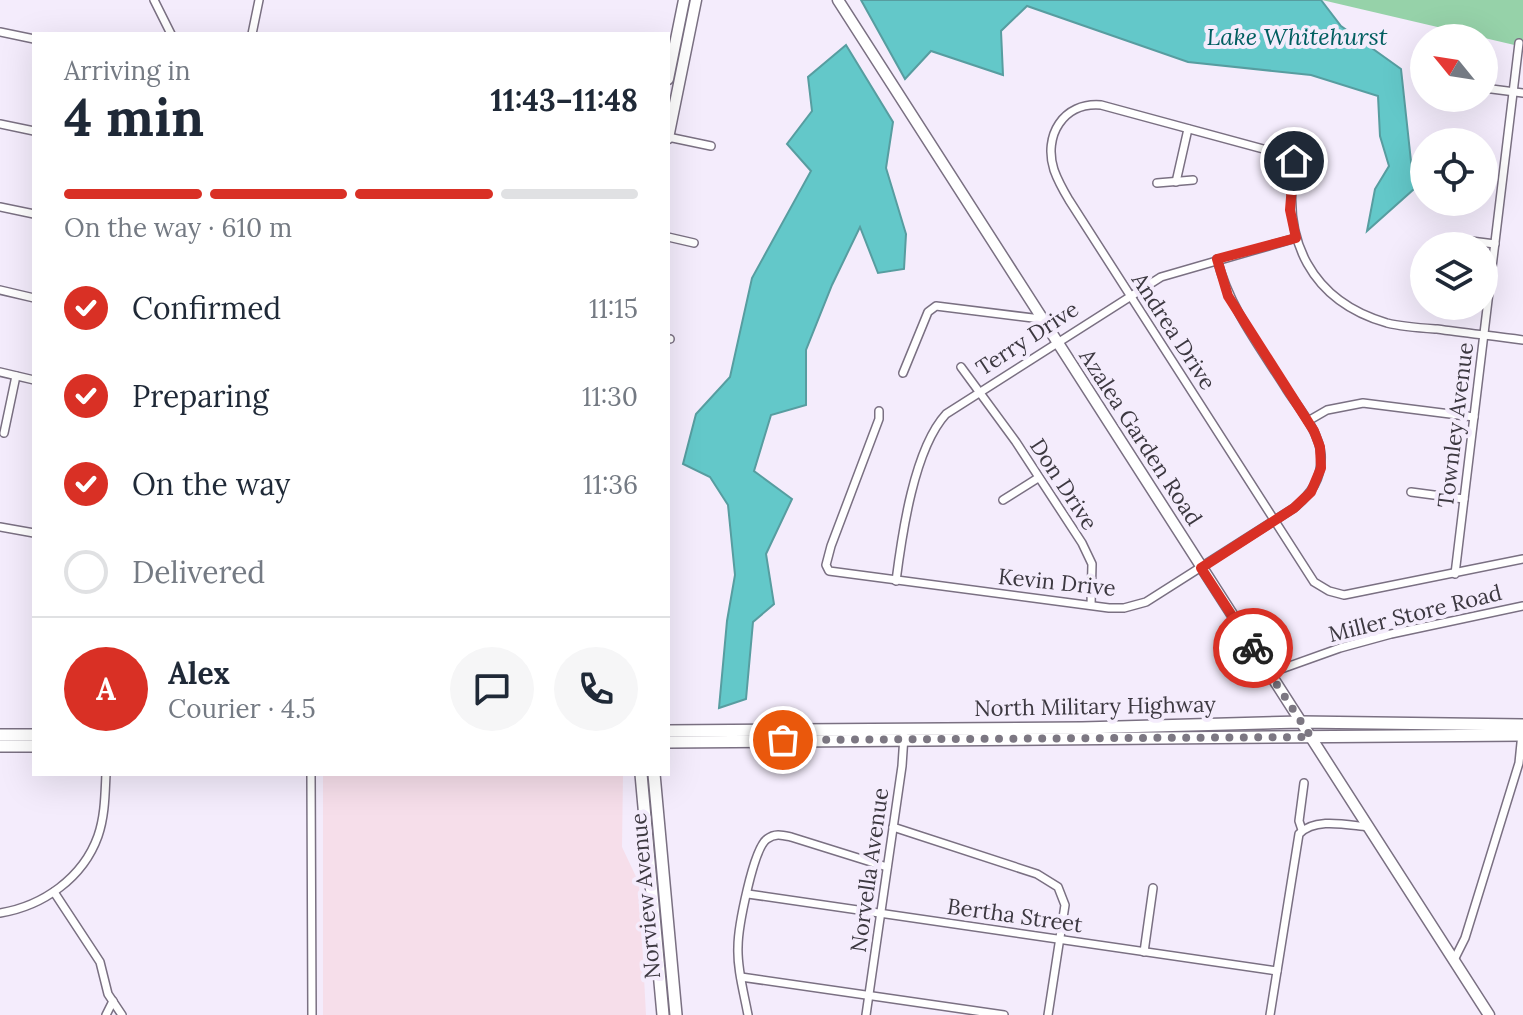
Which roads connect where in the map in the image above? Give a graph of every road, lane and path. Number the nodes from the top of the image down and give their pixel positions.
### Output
1 (154, 0) edge
2 (259, 0) edge
3 (684, 0) edge
4 (696, 0) edge
5 (838, 0) edge
6 (0, 32) edge
7 (170, 32) edge
8 (252, 32) edge
9 (32, 39) edge
10 (1519, 43) dead end
11 (670, 69) edge
12 (1498, 90) edge
13 (1513, 92) junction
14 (1523, 93) edge
15 (0, 124) edge
16 (670, 127) edge
17 (1188, 129) junction
18 (32, 131) edge
19 (670, 137) edge
20 (711, 146) dead end
21 (1309, 152) dead end
22 (1294, 161) junction
23 (1193, 180) dead end
24 (1176, 182) junction
25 (1157, 183) dead end
26 (0, 207) edge
27 (32, 214) edge
28 (1496, 232) edge
29 (670, 237) edge
30 (1296, 238) junction
31 (694, 243) dead end
32 (1217, 259) junction
33 (0, 290) edge
34 (1129, 295) junction
35 (32, 298) edge
36 (1041, 319) junction
37 (1486, 320) edge
38 (1484, 335) junction
39 (1523, 340) edge
40 (1056, 342) junction
41 (961, 367) dead end
42 (0, 372) edge
43 (903, 373) dead end
44 (16, 376) junction
45 (32, 380) edge
46 (980, 390) junction
47 (879, 411) dead end
48 (1474, 417) junction
49 (1308, 421) junction
50 (4, 433) dead end
51 (1038, 478) junction
52 (1411, 492) dead end
53 (1464, 499) junction
54 (1003, 500) dead end
55 (1274, 521) junction
56 (0, 527) edge
57 (32, 533) edge
58 (1523, 559) edge
59 (1201, 568) junction
60 (1455, 574) junction
61 (896, 581) junction
62 (1091, 605) junction
63 (1523, 606) edge
64 (1270, 673) junction
65 (1301, 722) junction
66 (1523, 725) edge
67 (670, 731) edge
68 (904, 734) junction
69 (0, 735) edge
70 (32, 735) edge
71 (1522, 735) edge
72 (1311, 737) junction
73 (670, 742) edge
74 (0, 746) edge
75 (32, 746) edge
76 (106, 776) edge
77 (311, 776) edge
78 (641, 776) edge
79 (654, 776) edge
80 (1304, 783) dead end
81 (893, 827) junction
82 (1368, 827) junction
83 (1302, 830) junction
84 (887, 867) junction
85 (1153, 888) dead end
86 (54, 892) junction
87 (748, 894) junction
88 (0, 913) edge
89 (880, 913) junction
90 (1059, 939) junction
91 (1144, 952) junction
92 (1454, 960) junction
93 (1277, 971) junction
94 (741, 977) junction
95 (869, 996) junction
96 (113, 1001) junction
97 (106, 1015) edge
98 (122, 1015) edge
99 (312, 1015) edge
100 (663, 1015) edge
101 (676, 1015) edge
102 (748, 1015) edge
103 (866, 1015) edge
104 (1004, 1015) edge
105 (1048, 1015) edge
106 (1270, 1015) edge
107 (1489, 1015) edge

1 - 7 street
2 - 8 street
3 - 11 main road
4 - 16 main road
5 - 36 main road, Azalea Garden Road
6 - 9 street
10 - 13 street, Townley Avenue
12 - 13 street
13 - 14 street
13 - 28 street, Townley Avenue
15 - 18 street
17 - 22 street
17 - 24 street
17 - 34 street, Andrea Drive
19 - 20 street
21 - 22 street
22 - 30 street
23 - 24 street
24 - 25 street
26 - 27 street
29 - 31 street
30 - 32 street, Terry Drive
30 - 38 street
32 - 34 street, Terry Drive
32 - 49 street
33 - 35 street
34 - 40 street, Terry Drive
34 - 55 street, Andrea Drive
36 - 40 main road, Azalea Garden Road
36 - 43 street
37 - 38 street, Townley Avenue
38 - 39 street
38 - 48 street, Townley Avenue
40 - 46 street, Terry Drive
40 - 59 main road, Azalea Garden Road
41 - 46 street, Don Drive
42 - 44 street
44 - 45 street
44 - 50 street
46 - 51 street, Don Drive
46 - 61 street, Terry Drive
47 - 61 street, Kevin Drive
48 - 49 street
48 - 53 street, Townley Avenue
49 - 55 street, Kevin Drive
51 - 54 street
51 - 62 street, Don Drive
52 - 53 street
53 - 60 street, Townley Avenue
55 - 59 street, Kevin Drive
55 - 60 street, Andrea Drive
56 - 57 street
58 - 60 street, Andrea Drive
59 - 62 street, Kevin Drive
59 - 64 main road, Azalea Garden Road
61 - 62 street, Kevin Drive
63 - 64 street, Miller Store Road
64 - 65 main road, Azalea Garden Road
65 - 66 main road, North Military Highway
65 - 68 main road, North Military Highway
65 - 72 main road, Azalea Garden Road
66 - 71 street
67 - 68 main road, North Military Highway
68 - 72 main road, North Military Highway
68 - 73 main road, North Military Highway
68 - 81 street, Norvella Avenue
69 - 70 main road
71 - 72 main road, North Military Highway
71 - 92 street
72 - 82 main road, Azalea Garden Road
74 - 75 main road
76 - 86 street
77 - 99 street
78 - 100 main road, Norview Avenue
79 - 101 main road, Norview Avenue
80 - 83 street
81 - 84 street, Norvella Avenue
81 - 90 street
82 - 83 street
82 - 92 main road, Azalea Garden Road
83 - 93 street
84 - 87 street
84 - 89 street, Norvella Avenue
85 - 91 street
86 - 88 street
86 - 96 street
87 - 89 street, Bertha Street
87 - 94 street
89 - 90 street, Bertha Street
89 - 95 street, Norvella Avenue
90 - 91 street, Bertha Street
90 - 105 street
91 - 93 street, Bertha Street
92 - 107 main road, Azalea Garden Road
93 - 106 street
94 - 95 street
94 - 102 street
95 - 103 street, Norvella Avenue
95 - 104 street
96 - 97 street
96 - 98 street

